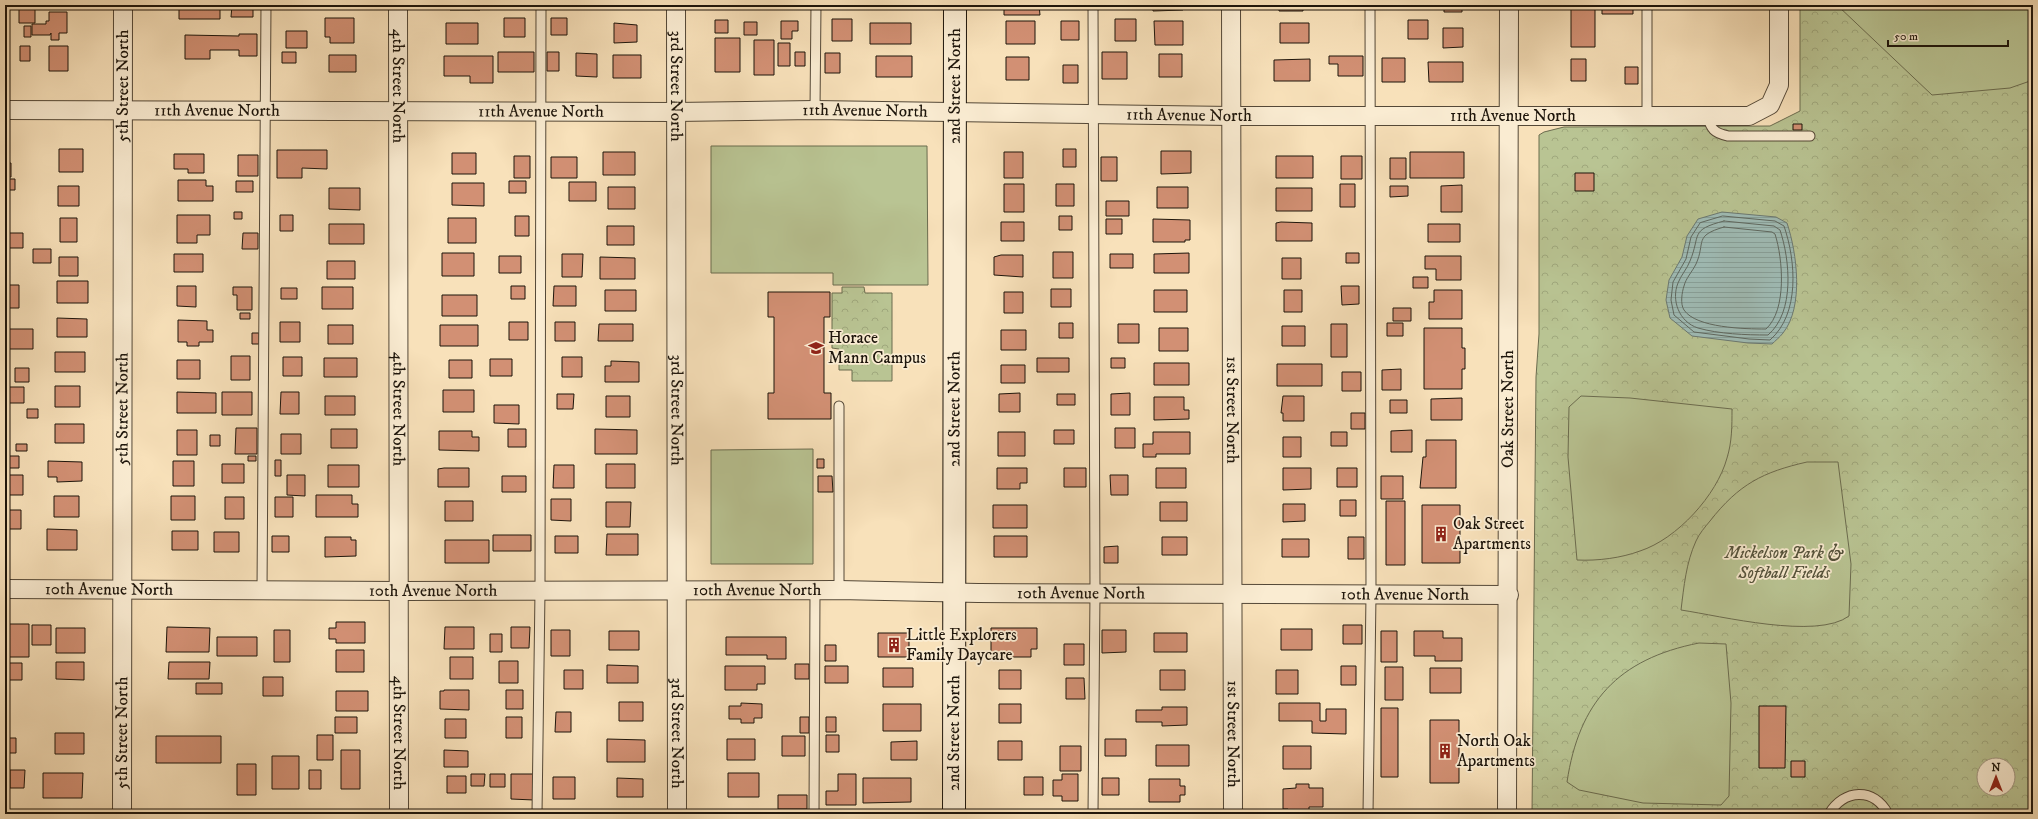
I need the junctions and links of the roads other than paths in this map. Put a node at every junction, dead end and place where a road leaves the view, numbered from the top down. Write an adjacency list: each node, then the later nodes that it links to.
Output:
1 (123, 5): 14 (street, 5th Street North)
2 (266, 5): 17 (lane)
3 (398, 5): 18 (street, 4th Street North)
4 (541, 5): 19 (lane)
5 (676, 5): 20 (street, 3rd Street North)
6 (816, 5): 16 (lane)
7 (955, 5): 21 (street, 2nd Street North)
8 (1093, 5): 22 (lane)
9 (1231, 5): 25 (street, 1st Street North)
10 (1370, 5): 26 (lane)
11 (1509, 5): 23 (street, Oak Street North)
12 (1647, 5): 24 (lane)
13 (1779, 5): 27 (street, 11th Avenue North)
14 (124, 109): 15 (street, 11th Avenue North); 17 (street, 11th Avenue North); 31 (street, 5th Street North)
15 (5, 110)
16 (815, 110): 20 (street, 11th Avenue North); 21 (street, 11th Avenue North)
17 (265, 111): 18 (street, 11th Avenue North); 32 (lane)
18 (398, 111): 19 (street, 11th Avenue North); 34 (street, 4th Street North)
19 (540, 111): 20 (street, 11th Avenue North); 35 (lane)
20 (676, 112): 36 (street, 3rd Street North)
21 (955, 112): 22 (street, 11th Avenue North); 38 (street, 2nd Street North)
22 (1093, 113): 25 (street, 11th Avenue North); 39 (lane)
23 (1508, 115): 24 (street, 11th Avenue North); 26 (street, 11th Avenue North); 42 (street, Oak Street North)
24 (1647, 115): 27 (street, 11th Avenue North)
25 (1232, 116): 26 (street, 11th Avenue North); 40 (street, 1st Street North)
26 (1370, 116): 41 (lane)
27 (1707, 116): 28 (lane)
28 (1810, 136)
29 (839, 406): 33 (lane)
30 (5, 589): 31 (street, 10th Avenue North)
31 (123, 589): 32 (street, 10th Avenue North); 43 (street, 5th Street North)
32 (262, 590): 34 (street, 10th Avenue North)
33 (839, 590): 37 (street, 10th Avenue North); 38 (street, 10th Avenue North)
34 (399, 591): 35 (street, 10th Avenue North); 44 (street, 4th Street North)
35 (540, 591): 36 (street, 10th Avenue North); 45 (lane)
36 (677, 591): 37 (street, 10th Avenue North); 46 (street, 3rd Street North)
37 (815, 591): 47 (lane)
38 (953, 593): 39 (street, 10th Avenue North); 48 (street, 2nd Street North)
39 (1095, 593): 40 (street, 10th Avenue North); 49 (lane)
40 (1233, 594): 41 (street, 10th Avenue North); 50 (street, 1st Street North)
41 (1371, 595): 42 (street, 10th Avenue North); 51 (lane)
42 (1509, 595): 52 (street, Oak Street North)
43 (122, 814)
44 (399, 814)
45 (537, 814)
46 (677, 814)
47 (814, 814)
48 (954, 814)
49 (1093, 814)
50 (1233, 814)
51 (1368, 814)
52 (1507, 814)
53 (1829, 814): 54 (lane)
54 (1888, 814)

